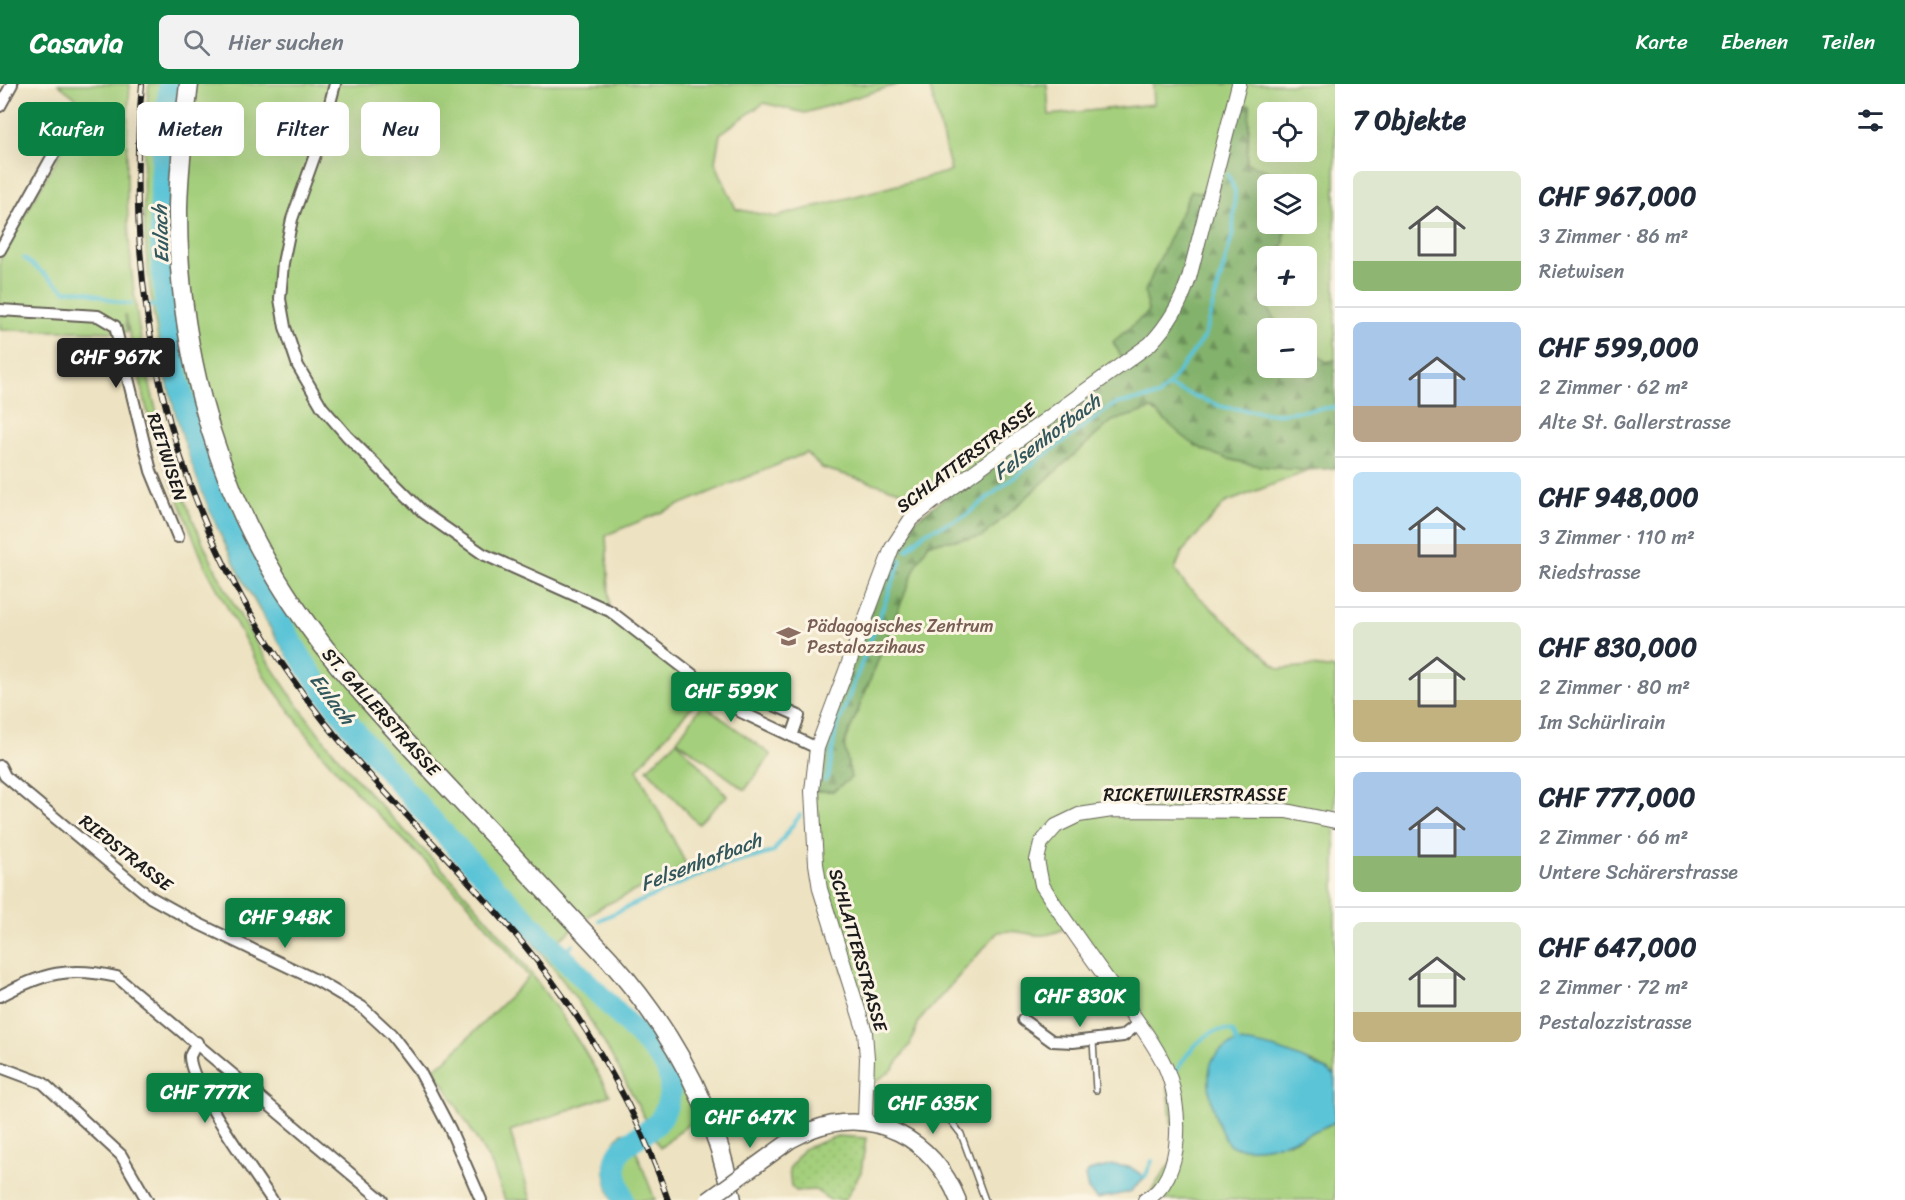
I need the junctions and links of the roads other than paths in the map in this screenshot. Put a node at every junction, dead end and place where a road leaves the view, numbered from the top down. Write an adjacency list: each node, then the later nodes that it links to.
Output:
1 (12, 84): 5 (street)
2 (189, 84): 29 (main road, ST. GALLERSTRASSE)
3 (335, 84): 11 (street)
4 (1239, 84): 12 (street, SCHLATTERSTRASSE)
5 (0, 106)
6 (53, 156): 7 (street)
7 (0, 250)
8 (0, 310): 9 (street, RIETWISEN)
9 (178, 537)
10 (767, 702): 11 (street)
11 (792, 736): 12 (street)
12 (817, 748): 23 (street, SCHLATTERSTRASSE)
13 (2, 771): 27 (street, RIEDSTRASSE)
14 (1335, 821): 17 (street, RICKETWILERSTRASSE)
15 (0, 995): 19 (street)
16 (1023, 1020): 18 (street)
17 (1139, 1023): 18 (street); 32 (street, RICKETWILERSTRASSE)
18 (1093, 1041): 21 (lane)
19 (197, 1042): 25 (street); 26 (street)
20 (0, 1066): 24 (street)
21 (1096, 1090)
22 (917, 1103): 31 (lane)
23 (865, 1121): 28 (main road, bridge); 30 (main road)
24 (147, 1200)
25 (272, 1200)
26 (382, 1200)
27 (481, 1200)
28 (708, 1200)
29 (732, 1200)
30 (958, 1200)
31 (985, 1200)
32 (1145, 1200)

